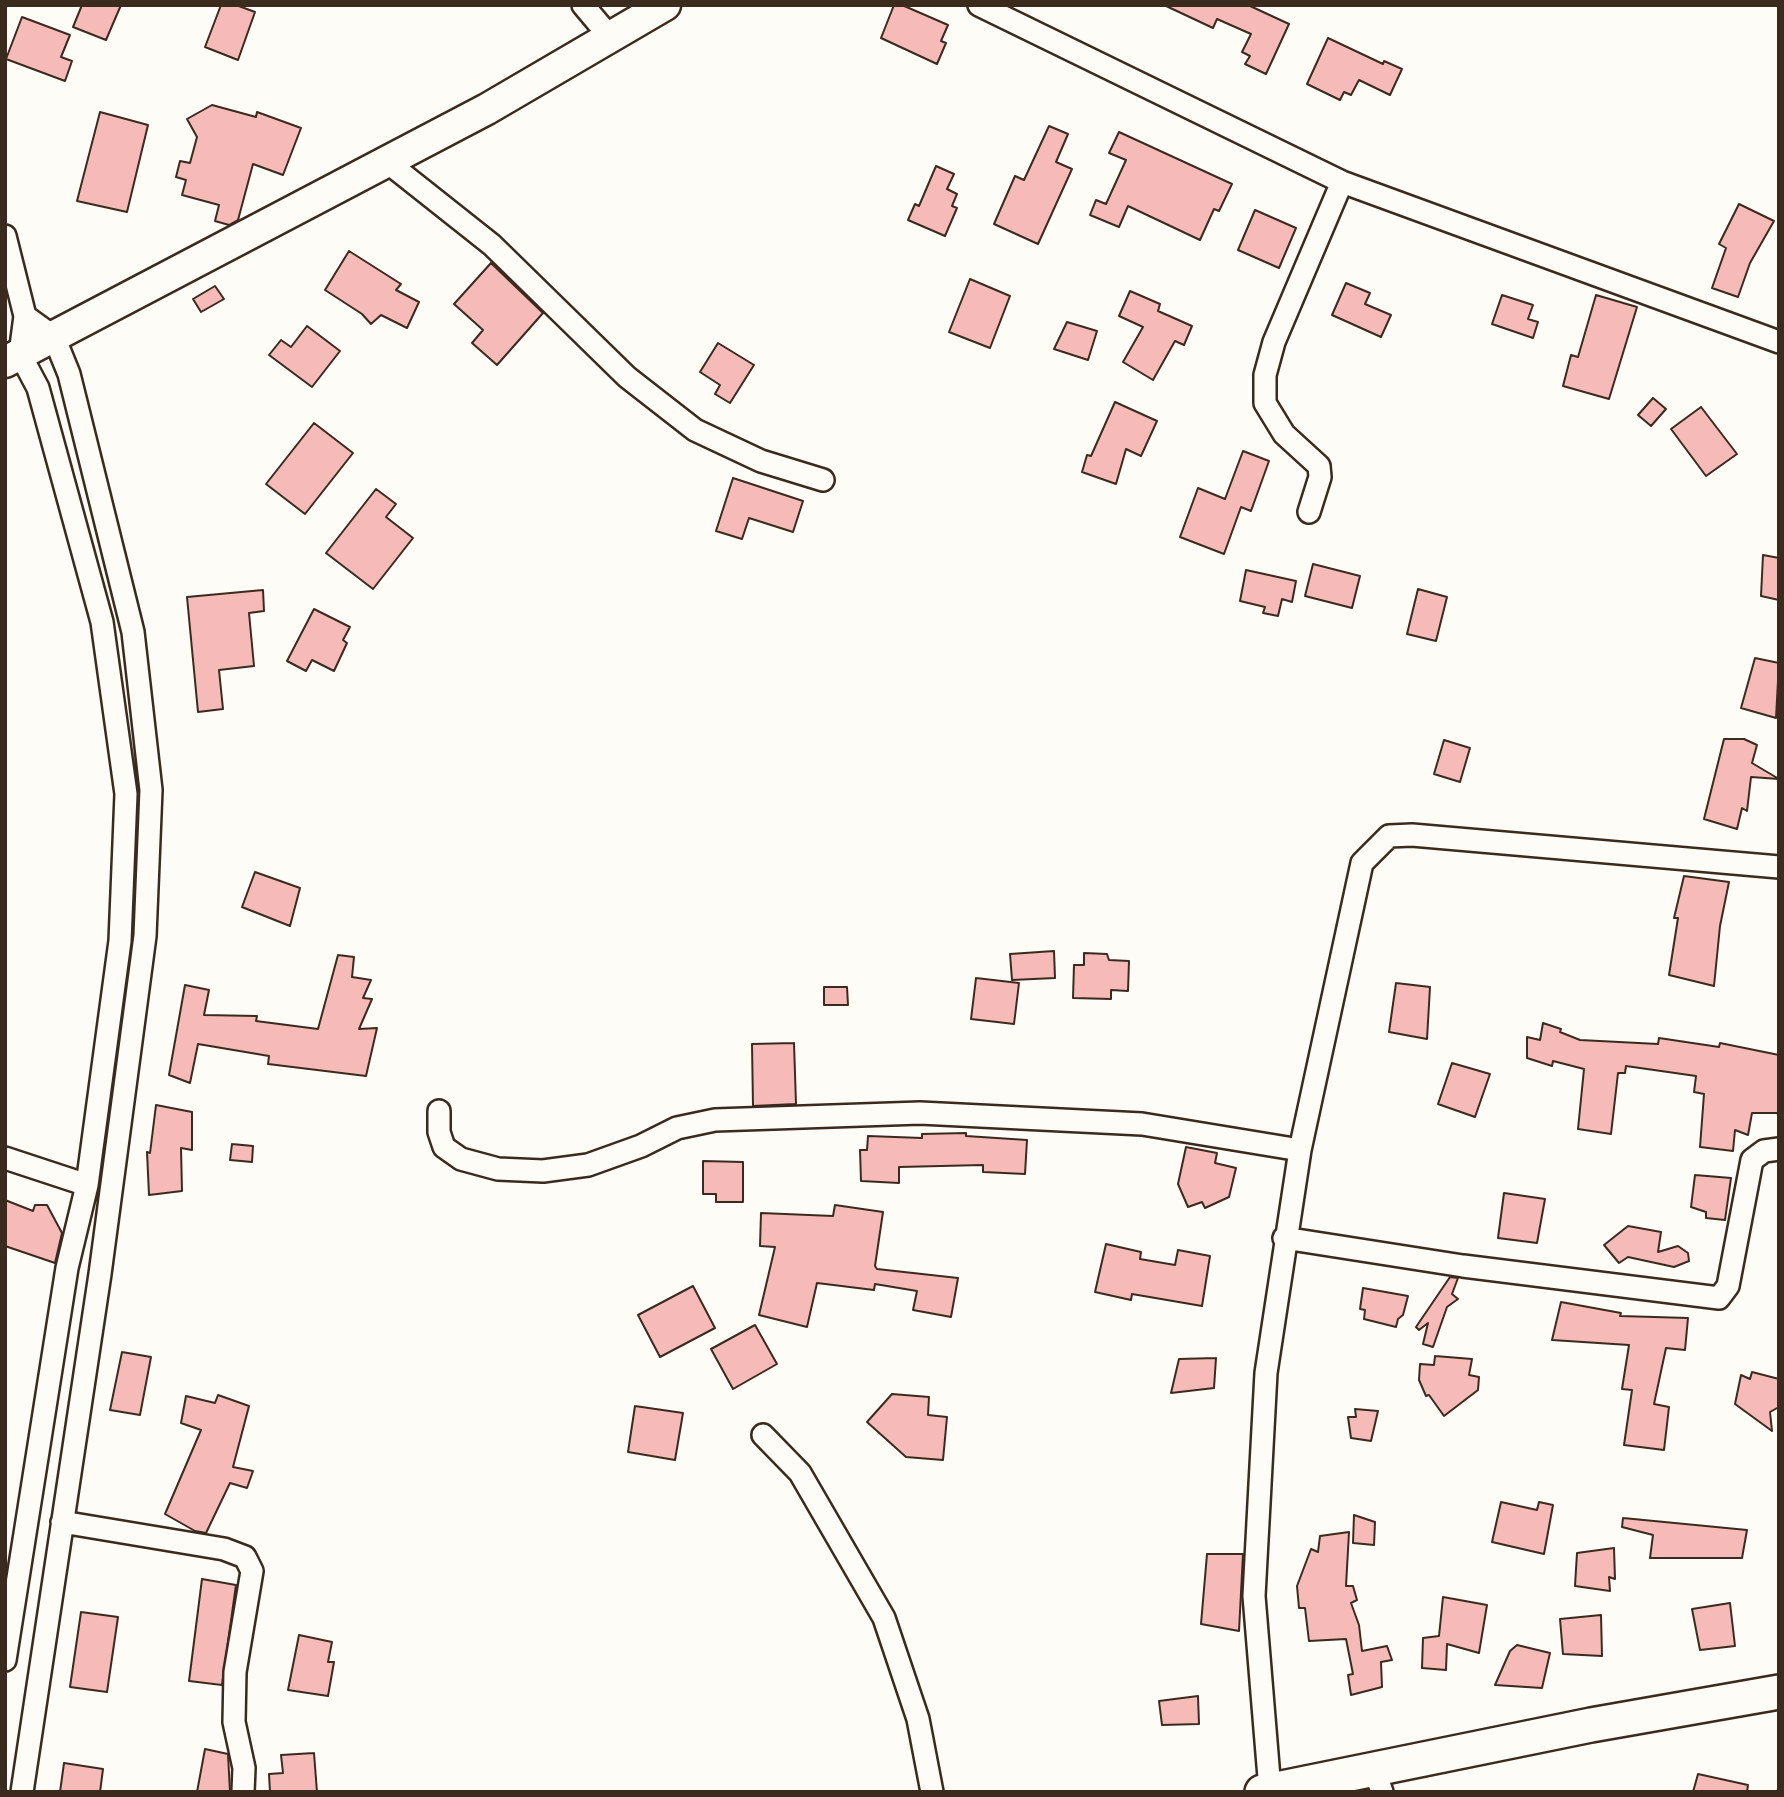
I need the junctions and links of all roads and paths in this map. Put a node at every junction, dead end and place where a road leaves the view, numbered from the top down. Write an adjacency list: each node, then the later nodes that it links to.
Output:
1 (583, 5): 4 (street)
2 (665, 5): 4 (street)
3 (979, 5): 6 (street)
4 (610, 37): 5 (street)
5 (386, 161): 9 (street); 14 (street)
6 (1342, 182): 10 (street); 15 (street)
7 (5, 236): 8 (street)
8 (25, 316): 9 (street); 11 (street)
9 (54, 337): 11 (street); 12 (street)
10 (1779, 342)
11 (13, 358): 13 (street)
12 (69, 374): 13 (street); 24 (street)
13 (38, 388): 21 (street)
14 (823, 480)
15 (1309, 512)
16 (1779, 867): 19 (street)
17 (439, 1111): 19 (street)
18 (1779, 1149): 22 (street)
19 (1300, 1150): 22 (street)
20 (5, 1158): 21 (street)
21 (87, 1185): 25 (street)
22 (1284, 1238): 28 (street)
23 (763, 1435): 31 (street)
24 (62, 1522): 29 (street); 30 (street)
25 (5, 1660)
26 (1779, 1692): 27 (main road)
27 (1378, 1780): 28 (main road)
28 (1266, 1791)
29 (22, 1792)
30 (243, 1792)
31 (932, 1792)

